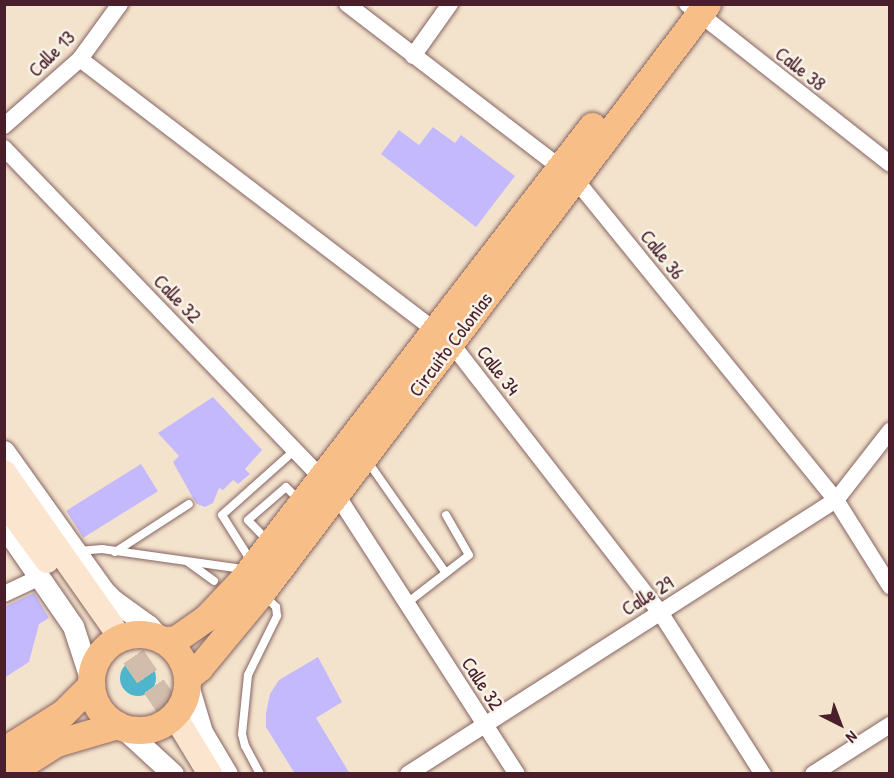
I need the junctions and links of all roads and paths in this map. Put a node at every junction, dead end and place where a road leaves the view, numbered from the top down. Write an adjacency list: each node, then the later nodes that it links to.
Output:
1 (120, 4): 6 (street, Calle 13)
2 (347, 4): 5 (street, Calle 36)
3 (450, 4): 5 (street)
4 (694, 7): 9 (street, Calle 38); 10 (main road, Circuito Colonias)
5 (413, 56): 10 (street, Calle 36)
6 (80, 58): 7 (street, Calle 13); 11 (street, Calle 34)
7 (5, 124)
8 (4, 148): 13 (street, Calle 32)
9 (890, 164)
10 (567, 173): 11 (main road, Circuito Colonias); 18 (street, Calle 36)
11 (443, 337): 15 (main road, Circuito Colonias); 17 (main road, Circuito Colonias); 34 (street, Calle 34)
12 (890, 431): 18 (street, Calle 29)
13 (295, 450): 17 (street, Calle 32); 26 (lane)
14 (4, 451): 23 (street)
15 (365, 457): 17 (main road, Circuito Colonias); 27 (lane)
16 (4, 472): 19 (main road)
17 (329, 486): 26 (main road, Circuito Colonias); 31 (main road, Circuito Colonias); 33 (street, Calle 32)
18 (836, 500): 30 (street, Calle 36); 34 (street, Calle 29)
19 (4, 502)
20 (189, 504): 24 (lane)
21 (447, 515): 27 (lane)
22 (4, 526): 28 (street)
23 (75, 551): 24 (lane); 35 (street)
24 (115, 552): 25 (lane)
25 (186, 562): 26 (lane); 29 (lane)
26 (245, 567): 35 (main road, Circuito Colonias)
27 (445, 572): 33 (lane)
28 (40, 577): 32 (street); 37 (street)
29 (214, 581)
30 (890, 586)
31 (261, 593): 36 (main road, Circuito Colonias); 47 (lane)
32 (4, 594)
33 (407, 603): 38 (street, Calle 32)
34 (660, 612): 38 (street, Calle 29); 50 (street, Calle 34)
35 (161, 639): 36 (main road); 37 (main road)
36 (187, 680): 40 (main road); 46 (street)
37 (91, 683): 40 (main road); 41 (main road)
38 (485, 724): 48 (street, Calle 29); 49 (street, Calle 32)
39 (890, 725): 51 (street)
40 (120, 727): 42 (main road); 43 (street)
41 (4, 750)
42 (8, 774)
43 (173, 774)
44 (191, 774): 45 (main road)
45 (210, 774)
46 (227, 774)
47 (260, 774)
48 (408, 774)
49 (517, 774)
50 (763, 774)
51 (813, 774)

